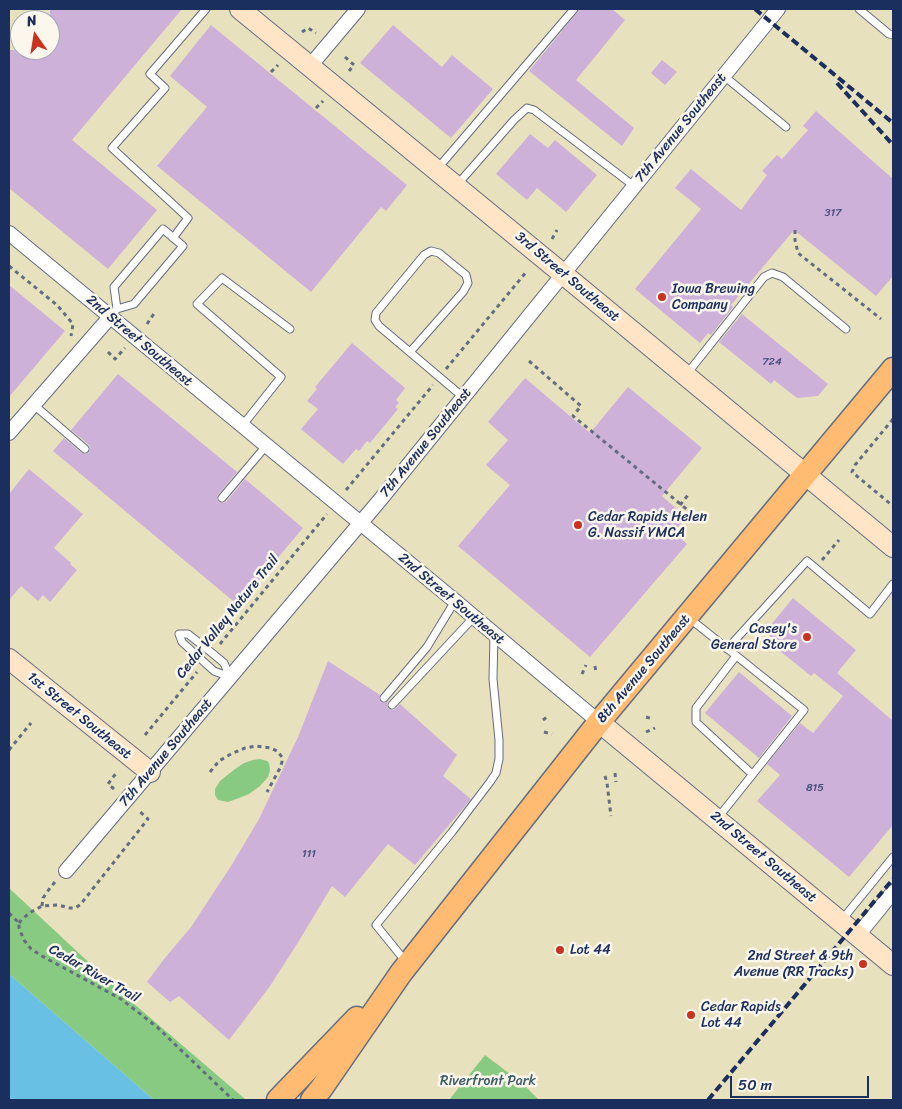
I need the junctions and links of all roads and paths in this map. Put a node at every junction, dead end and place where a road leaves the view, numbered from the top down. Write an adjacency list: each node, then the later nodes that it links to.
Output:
1 (206, 9): 25 (lane)
2 (240, 9): 12 (street, 3rd Street Southeast)
3 (358, 9): 12 (street)
4 (574, 9): 19 (lane)
5 (778, 9): 15 (street, 7th Avenue Southeast)
6 (859, 9): 9 (lane)
7 (302, 32): 8 (path)
8 (316, 33)
9 (893, 36)
10 (345, 57): 13 (path)
11 (278, 65): 14 (path)
12 (310, 66): 19 (street, 3rd Street Southeast)
13 (349, 71)
14 (271, 72)
15 (724, 76): 18 (lane); 21 (street, 7th Avenue Southeast)
16 (323, 101): 17 (path)
17 (316, 108)
18 (786, 127)
19 (437, 170): 20 (street, 3rd Street Southeast)
20 (456, 186): 21 (lane); 28 (street, 3rd Street Southeast)
21 (634, 186): 28 (street, 7th Avenue Southeast)
22 (556, 230): 26 (path)
23 (795, 230): 31 (path)
24 (9, 233): 30 (street, 2nd Street Southeast)
25 (173, 238): 30 (lane); 30 (lane)
26 (552, 239)
27 (9, 266): 32 (path)
28 (563, 274): 43 (street, 3rd Street Southeast); 44 (street, 7th Avenue Southeast)
29 (155, 312): 33 (path)
30 (114, 313): 45 (street); 47 (street, 2nd Street Southeast)
31 (881, 319)
32 (73, 324): 34 (path); 37 (path)
33 (147, 324)
34 (79, 329)
35 (290, 329): 47 (lane)
36 (846, 329): 43 (lane)
37 (70, 340)
38 (125, 347): 39 (path)
39 (108, 352)
40 (410, 352): 40 (lane); 44 (lane)
41 (529, 361): 54 (path)
42 (893, 369): 51 (main road, 8th Avenue Southeast)
43 (685, 375): 51 (street, 3rd Street Southeast)
44 (463, 397): 58 (street, 7th Avenue Southeast)
45 (34, 404): 48 (street); 50 (lane)
46 (893, 419): 55 (path)
47 (242, 426): 49 (street, 2nd Street Southeast)
48 (9, 433)
49 (266, 446): 53 (lane); 58 (street, 2nd Street Southeast)
50 (85, 449)
51 (806, 474): 60 (street, 3rd Street Southeast); 64 (main road, 8th Avenue Southeast)
52 (688, 495): 54 (path)
53 (222, 498)
54 (680, 504): 57 (path)
55 (893, 506)
56 (328, 513): 68 (path, Cedar Valley Nature Trail)
57 (695, 516)
58 (360, 523): 63 (street, 2nd Street Southeast); 76 (street, 7th Avenue Southeast)
59 (839, 540): 61 (path)
60 (893, 547)
61 (816, 567): 62 (lane); 67 (lane)
62 (893, 584)
63 (455, 601): 65 (street, 2nd Street Southeast); 77 (lane)
64 (687, 616): 67 (lane); 83 (main road, 8th Avenue Southeast)
65 (474, 618): 66 (street, 2nd Street Southeast); 78 (lane)
66 (494, 634): 83 (street, 2nd Street Southeast); 112 (lane)
67 (727, 649): 69 (lane)
68 (212, 653): 71 (lane); 76 (lane)
69 (736, 656): 95 (lane); 95 (lane)
70 (9, 659): 92 (street, 1st Street Southeast)
71 (205, 662): 76 (lane); 89 (path, Cedar Valley Nature Trail)
72 (586, 666): 75 (path)
73 (595, 666): 74 (path)
74 (596, 673)
75 (582, 674)
76 (230, 677): 92 (street, 7th Avenue Southeast)
77 (384, 698)
78 (392, 705)
79 (547, 717): 82 (path)
80 (646, 717): 81 (path)
81 (654, 719)
82 (543, 720)
83 (599, 722): 102 (street, 2nd Street Southeast); 112 (main road, 8th Avenue Southeast)
84 (31, 723): 90 (path)
85 (655, 728): 87 (path)
86 (544, 732): 88 (path)
87 (646, 732)
88 (552, 734)
89 (145, 735)
90 (9, 750)
91 (117, 772): 98 (path)
92 (150, 772): 104 (street, 7th Avenue Southeast)
93 (210, 772): 99 (path)
94 (615, 773): 97 (path)
95 (752, 774): 102 (lane)
96 (605, 776): 101 (path)
97 (616, 782)
98 (117, 791)
99 (268, 792)
100 (138, 810): 106 (path)
101 (611, 816)
102 (716, 819): 108 (street, 2nd Street Southeast)
103 (893, 857): 108 (lane)
104 (66, 871): 106 (path)
105 (893, 892): 110 (street)
106 (42, 906): 109 (path)
107 (9, 913): 109 (path, Cedar River Trail)
108 (841, 922): 110 (street, 2nd Street Southeast)
109 (19, 923): 114 (path, Cedar River Trail)
110 (858, 935): 111 (street, 2nd Street Southeast)
111 (893, 965)
112 (404, 969): 113 (main road, 8th Avenue Southeast); 115 (main road, 8th Avenue Southeast)
113 (316, 1095)
114 (233, 1100)
115 (278, 1100)

